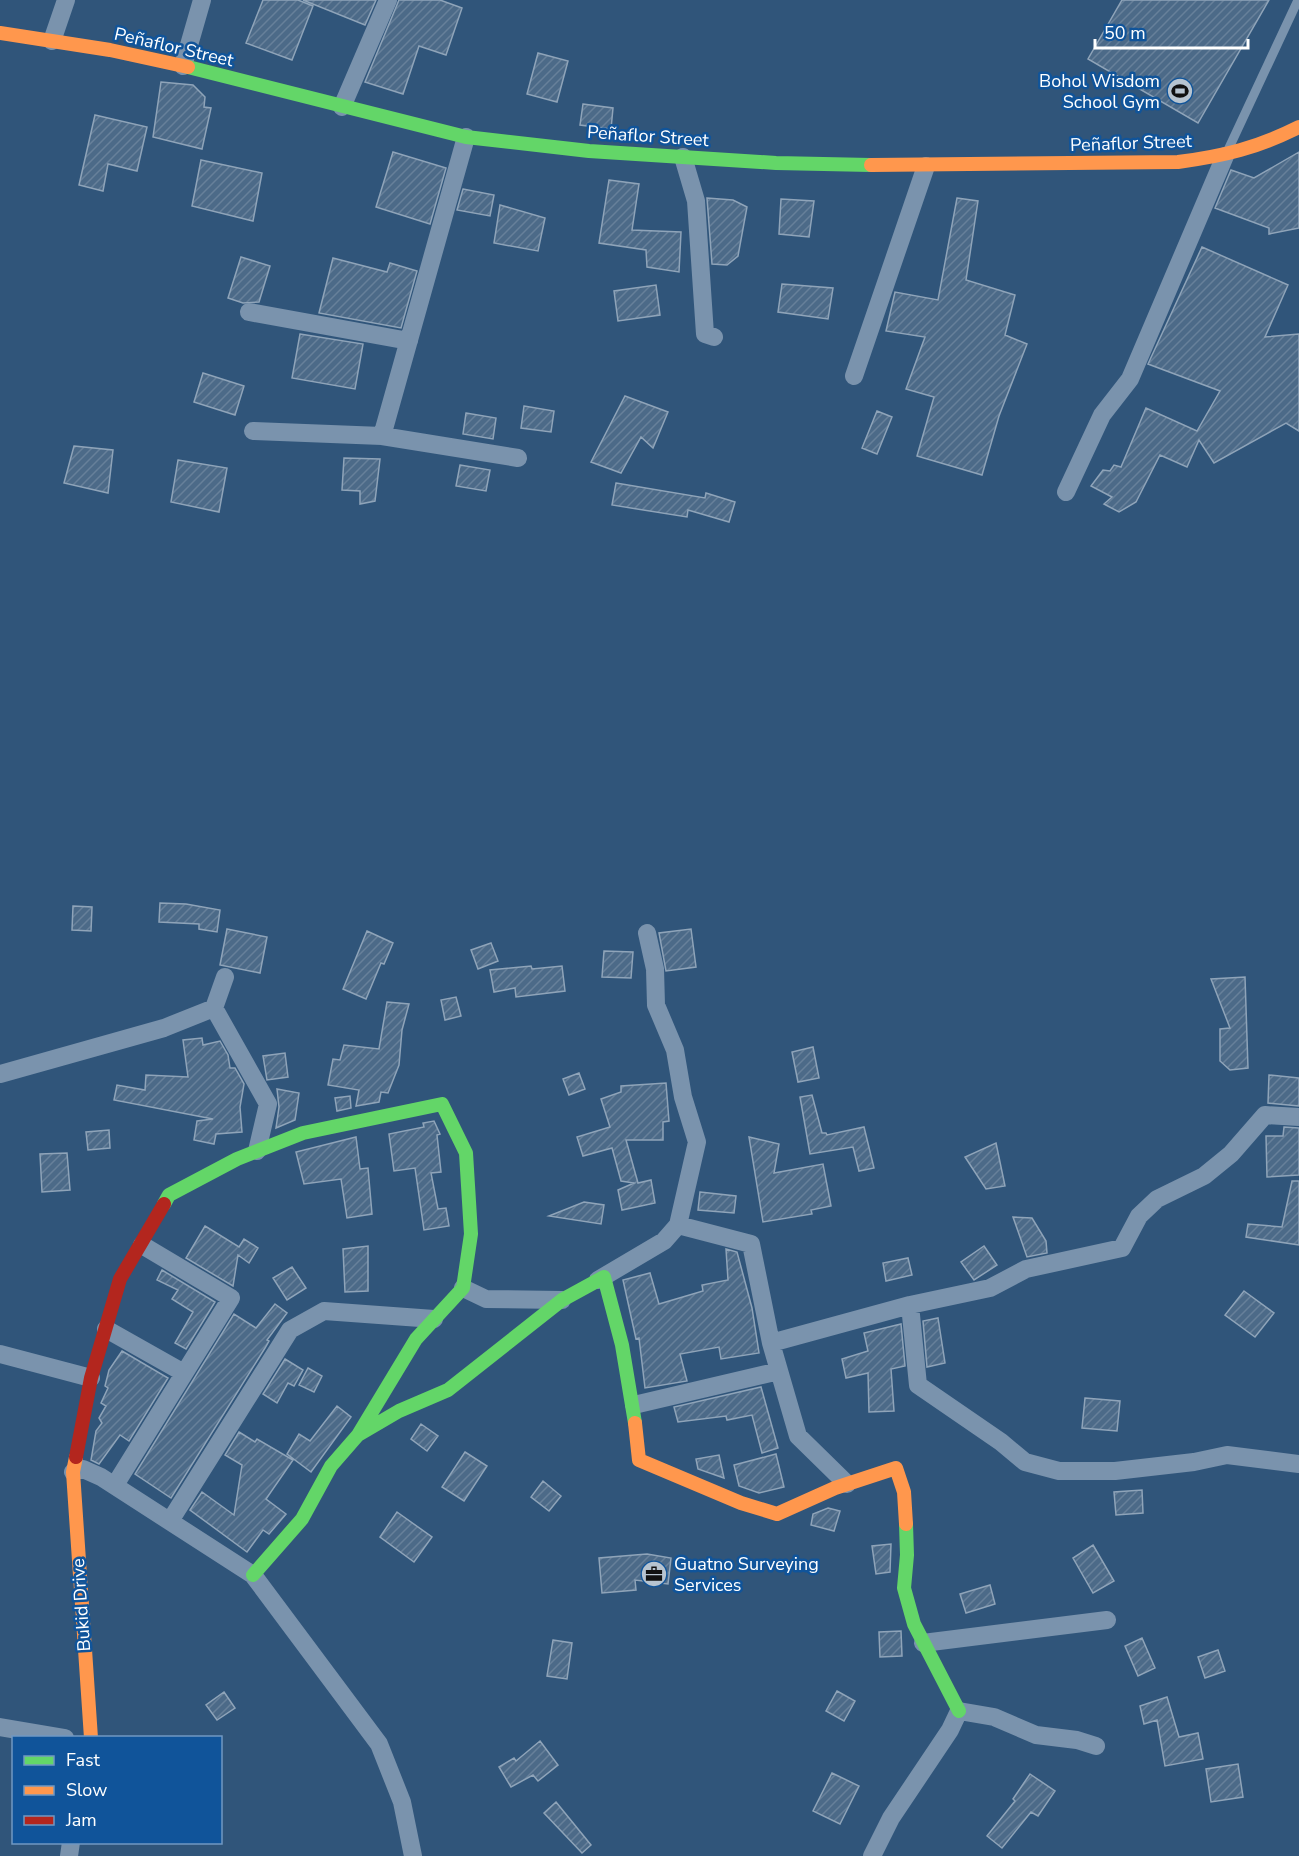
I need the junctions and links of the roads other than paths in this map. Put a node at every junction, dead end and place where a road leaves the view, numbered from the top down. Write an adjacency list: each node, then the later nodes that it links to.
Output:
1 (66, 0): 6 (street)
2 (202, 0): 7 (street)
3 (388, 0): 8 (street)
4 (1298, 0): 11 (lane)
5 (0, 33): 6 (street, Peñaflor Street)
6 (52, 41): 7 (street, Peñaflor Street)
7 (183, 66): 8 (street, Peñaflor Street)
8 (342, 107): 10 (street, Peñaflor Street)
9 (1299, 127): 11 (street, Peñaflor Street)
10 (466, 137): 12 (street, Peñaflor Street); 16 (street)
11 (1225, 156): 13 (street, Peñaflor Street); 21 (street)
12 (683, 157): 13 (street, Peñaflor Street); 15 (street)
13 (926, 166): 17 (street)
14 (249, 312): 16 (street)
15 (714, 337)
16 (409, 341): 19 (street)
17 (854, 376)
18 (253, 431): 19 (street)
19 (382, 436): 20 (street)
20 (519, 458)
21 (1066, 492)
22 (647, 933): 28 (street)
23 (225, 977): 24 (street)
24 (214, 1008): 25 (street); 27 (street)
25 (0, 1074)
26 (1299, 1117): 33 (street)
27 (257, 1151): 29 (street, Bukid Drive); 31 (street, Bukid Drive)
28 (678, 1225): 30 (street); 36 (street)
29 (142, 1245): 35 (street, Bukid Drive); 39 (street)
30 (598, 1280): 32 (street); 41 (street)
31 (463, 1288): 32 (street); 34 (street)
32 (562, 1300): 42 (street)
33 (910, 1305): 36 (street); 43 (street)
34 (434, 1319): 42 (street); 47 (street)
35 (106, 1329): 39 (street); 40 (street, Bukid Drive)
36 (771, 1343): 38 (street)
37 (0, 1354): 40 (street)
38 (779, 1371): 41 (street); 45 (street)
39 (184, 1373): 46 (street)
40 (91, 1378): 44 (street, Bukid Drive)
41 (634, 1405): 45 (street)
42 (358, 1436): 48 (street)
43 (1299, 1464)
44 (73, 1472): 46 (street); 54 (street, Bukid Drive)
45 (847, 1484): 50 (street)
46 (115, 1485): 47 (street)
47 (170, 1521): 48 (street)
48 (253, 1575): 56 (street)
49 (1107, 1620): 50 (street)
50 (923, 1643): 51 (street)
51 (958, 1712): 55 (street); 57 (street)
52 (0, 1727): 53 (street)
53 (58, 1736)
54 (91, 1736)
55 (1096, 1746)
56 (413, 1856)
57 (873, 1856)

